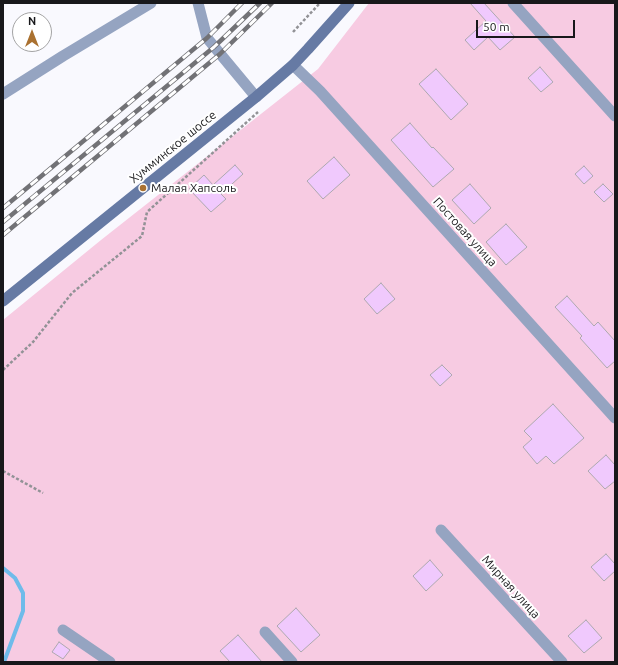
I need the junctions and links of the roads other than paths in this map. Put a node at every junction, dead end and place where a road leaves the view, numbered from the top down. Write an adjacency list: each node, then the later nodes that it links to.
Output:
1 (151, 3): 6 (street)
2 (198, 3): 7 (street)
3 (349, 3): 5 (main road, Хумминское шоссе)
4 (512, 3): 8 (street)
5 (293, 65): 7 (main road, Хумминское шоссе); 10 (street, Постовая улица)
6 (3, 94)
7 (256, 97): 9 (main road, Хумминское шоссе)
8 (615, 116)
9 (3, 301)
10 (615, 418)
11 (441, 530): 16 (street, Мирная улица)
12 (63, 630): 14 (street)
13 (265, 632): 15 (street)
14 (110, 662)
15 (292, 662)
16 (562, 662)

